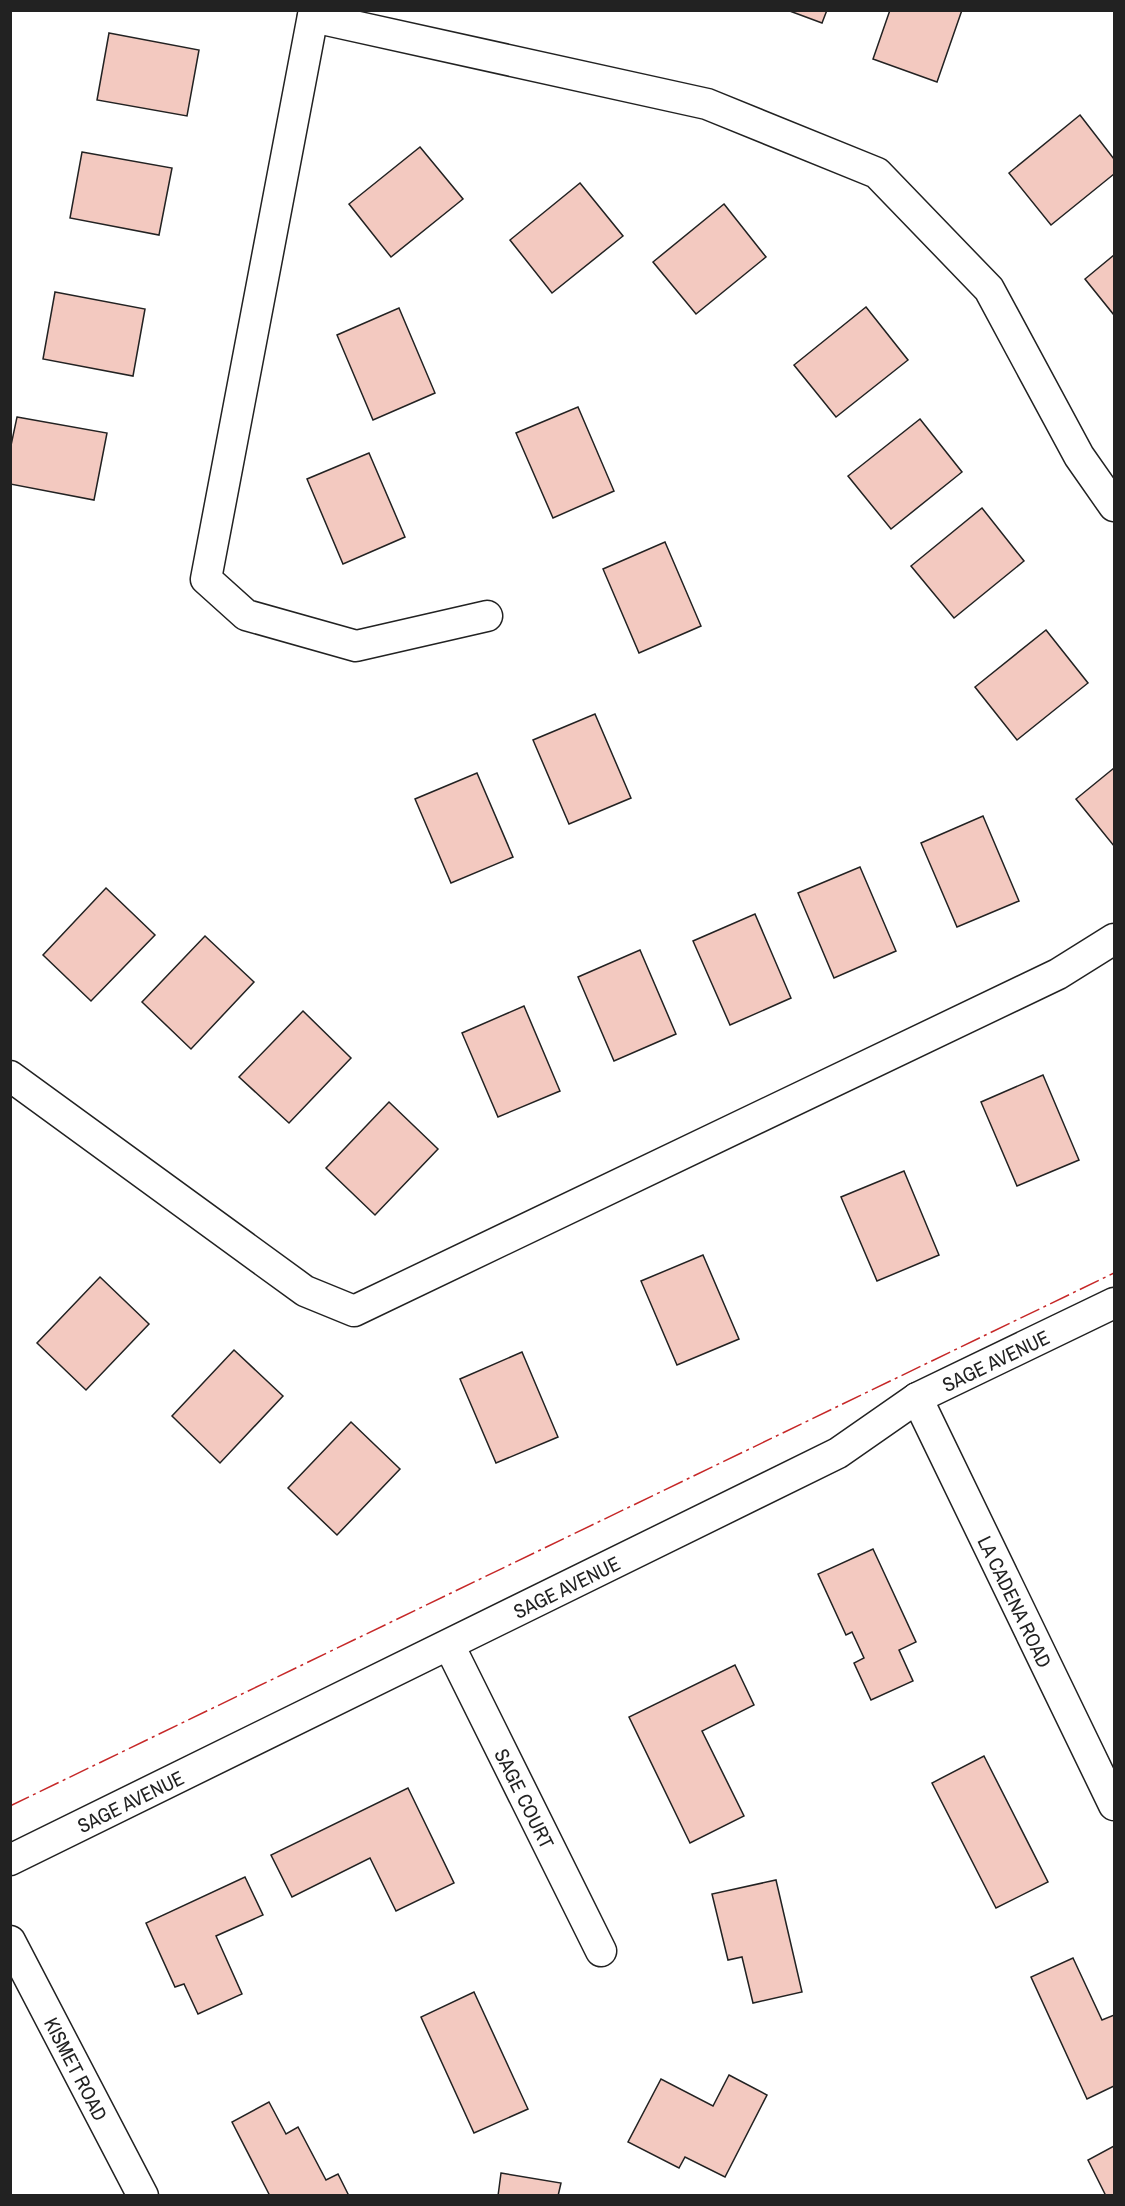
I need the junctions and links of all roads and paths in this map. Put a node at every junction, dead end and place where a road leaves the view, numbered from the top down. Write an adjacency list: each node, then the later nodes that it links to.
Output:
1 (313, 14): 2 (street); 3 (street)
2 (1114, 506)
3 (487, 616)
4 (1114, 939): 5 (street)
5 (10, 1076)
6 (1114, 1303): 7 (street, SAGE AVENUE)
7 (917, 1398): 8 (street, SAGE AVENUE); 9 (street, LA CADENA ROAD)
8 (449, 1645): 10 (street, SAGE AVENUE); 12 (street, SAGE COURT)
9 (1114, 1805)
10 (10, 1860)
11 (10, 1941): 13 (street, KISMET ROAD)
12 (601, 1951)
13 (143, 2196)

